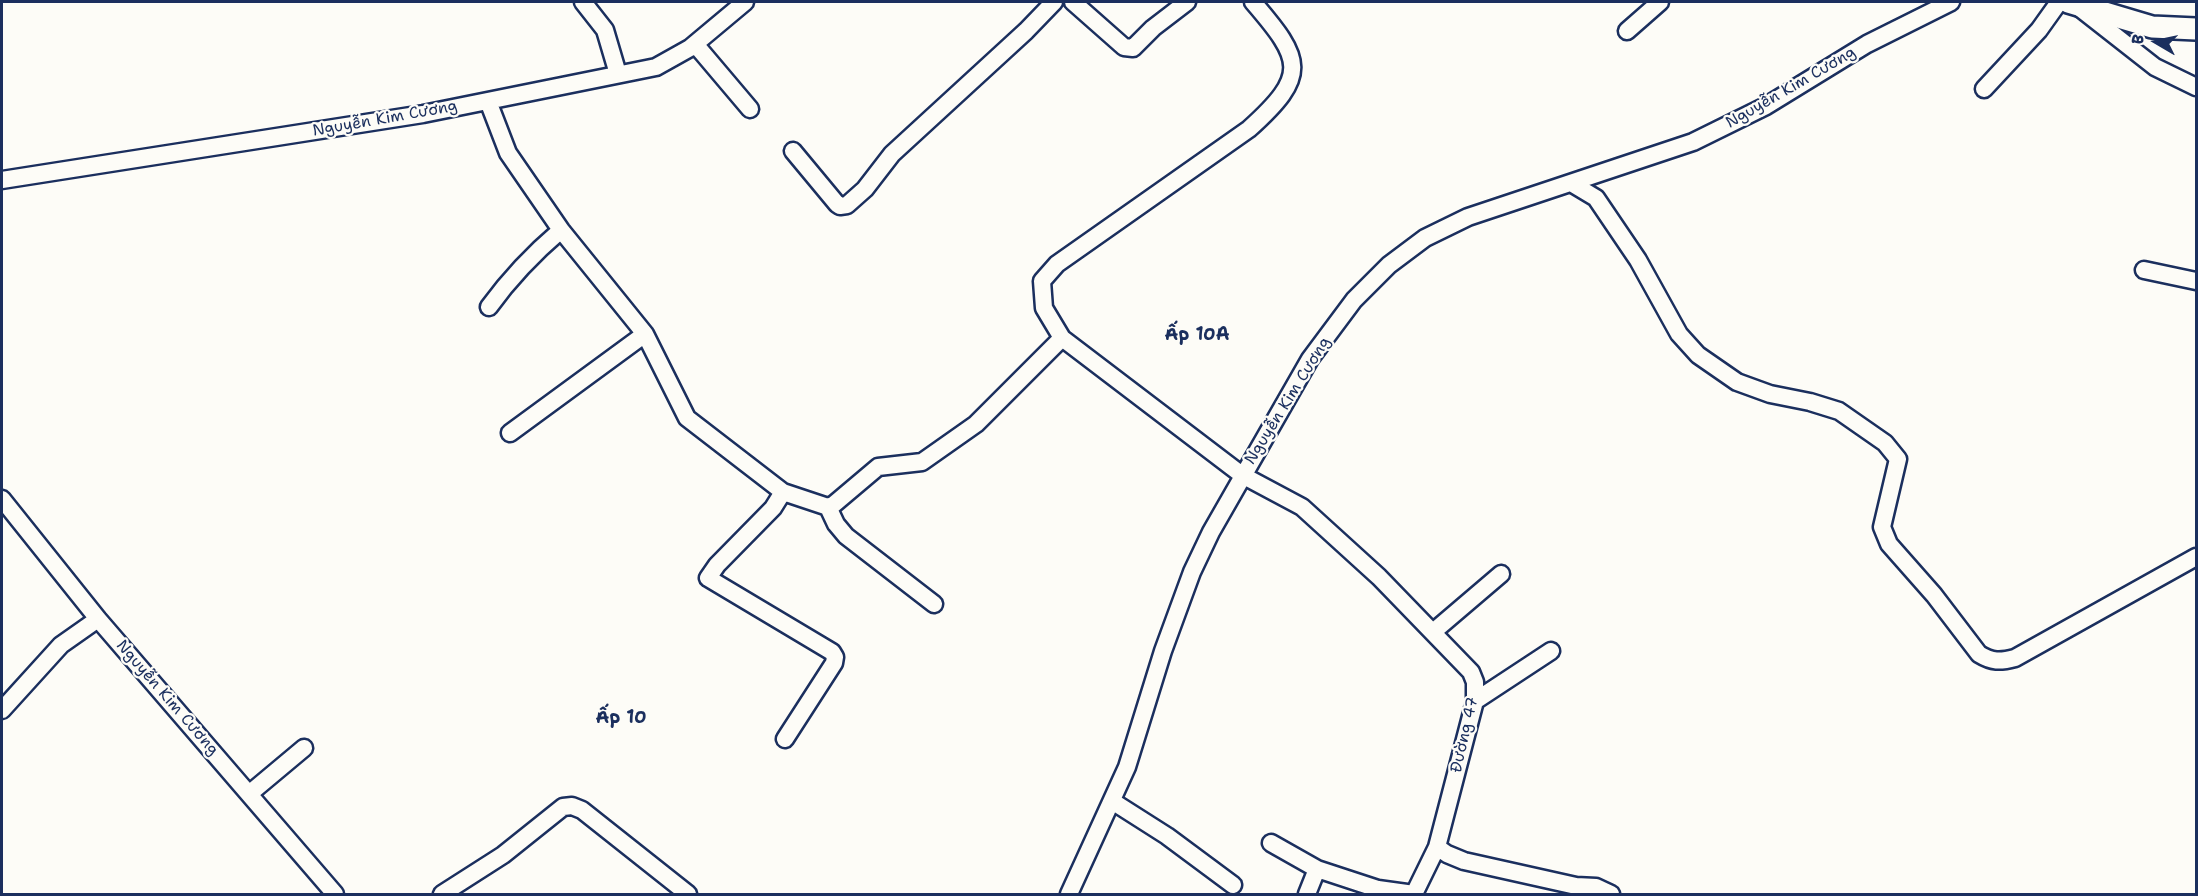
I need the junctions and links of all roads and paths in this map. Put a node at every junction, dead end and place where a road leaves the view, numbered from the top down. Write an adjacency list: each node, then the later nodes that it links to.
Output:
1 (584, 2): 13 (street)
2 (745, 2): 12 (street, Nguyễn Kim Cương)
3 (1054, 2): 18 (street)
4 (1073, 2): 5 (street)
5 (1187, 2)
6 (1253, 2): 26 (street)
7 (1660, 2): 11 (street)
8 (1951, 2): 20 (street, Nguyễn Kim Cương)
9 (2069, 3): 10 (main road); 14 (street); 15 (street)
10 (2196, 29)
11 (1627, 31)
12 (695, 44): 13 (street, Nguyễn Kim Cương); 17 (street)
13 (618, 74): 16 (street, Nguyễn Kim Cương)
14 (2196, 87)
15 (1984, 89)
16 (488, 101): 19 (street, Nguyễn Kim Cương); 21 (street)
17 (750, 109)
18 (793, 151)
19 (2, 180)
20 (1571, 183): 28 (street, Nguyễn Kim Cương); 32 (street)
21 (561, 230): 24 (street); 25 (street)
22 (2144, 270): 23 (street)
23 (2196, 281)
24 (489, 307)
25 (645, 334): 27 (street); 29 (street)
26 (1062, 338): 28 (street, Đường 47); 31 (street)
27 (510, 433)
28 (1242, 475): 36 (street, Đường 47); 43 (street, Nguyễn Kim Cương)
29 (783, 492): 31 (street); 40 (street)
30 (2, 499): 35 (street, Nguyễn Kim Cương)
31 (828, 507): 34 (street)
32 (2196, 557)
33 (1501, 574): 36 (street)
34 (934, 604)
35 (98, 619): 39 (street); 42 (street, Nguyễn Kim Cương)
36 (1433, 632): 38 (street, Đường 47)
37 (1551, 651): 38 (street)
38 (1475, 701): 45 (street, Đường 47)
39 (2, 710)
40 (785, 739)
41 (304, 748): 42 (street)
42 (249, 794): 48 (street, Nguyễn Kim Cương)
43 (1112, 801): 47 (street); 51 (street, Nguyễn Kim Cương)
44 (1271, 843): 46 (street)
45 (1437, 847): 53 (street, Đường 47); 54 (street)
46 (1317, 869): 52 (street); 53 (street)
47 (1233, 885)
48 (335, 894)
49 (442, 894): 50 (street)
50 (688, 894)
51 (1069, 894)
52 (1307, 894)
53 (1414, 894)
54 (1611, 894)

